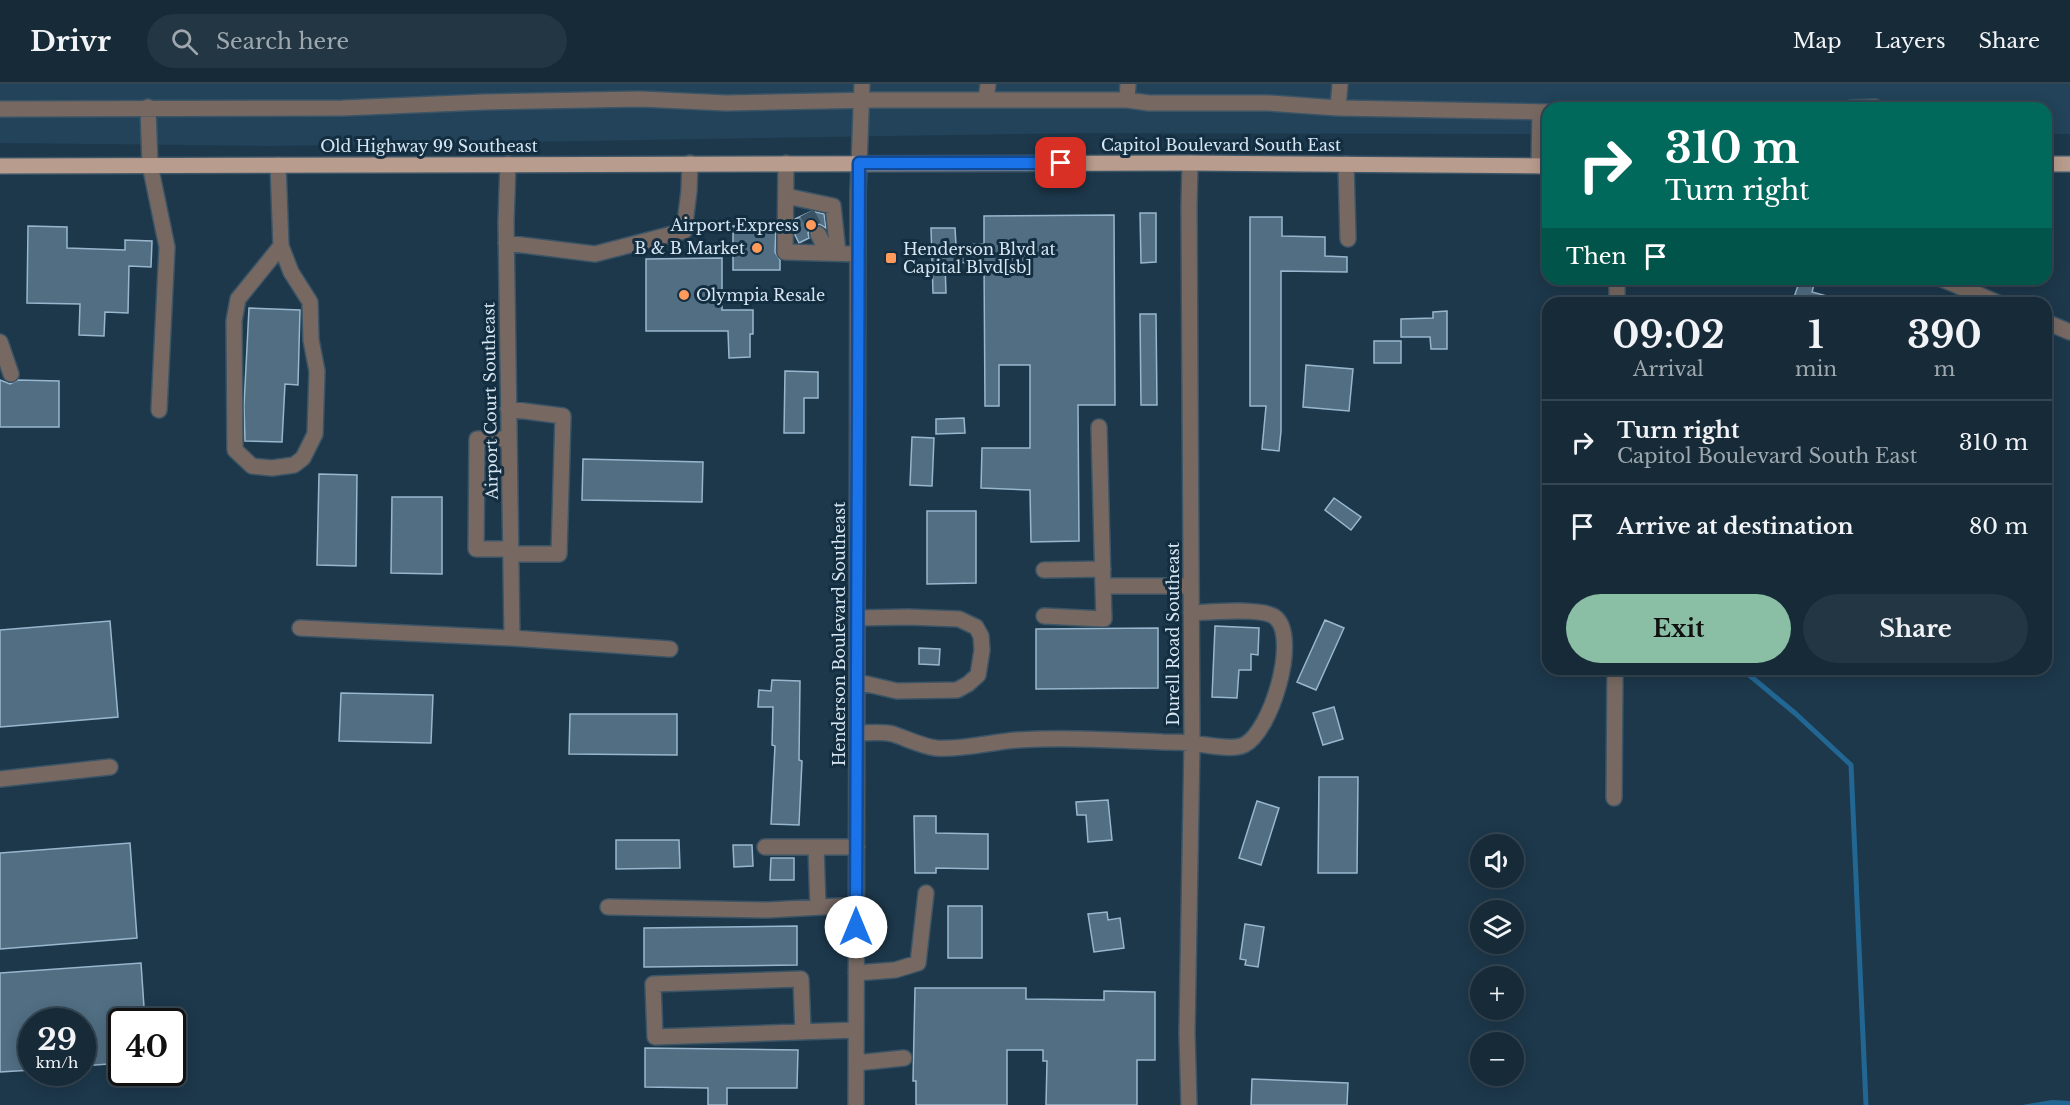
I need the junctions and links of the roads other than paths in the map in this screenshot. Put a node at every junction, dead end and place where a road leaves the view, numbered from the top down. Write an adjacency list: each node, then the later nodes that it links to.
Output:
1 (862, 84): 5 (street, Henderson Boulevard Southeast)
2 (988, 84): 6 (street)
3 (1340, 84): 8 (street)
4 (1127, 92): 6 (street); 8 (street)
5 (861, 100): 6 (street); 7 (street); 12 (street, Henderson Boulevard Southeast)
6 (987, 100)
7 (148, 107): 9 (street); 19 (street)
8 (1338, 108): 10 (street)
9 (0, 109)
10 (1542, 112)
11 (786, 163): 12 (main road, Old Highway 99 Southeast); 15 (main road, Old Highway 99 Southeast); 23 (street)
12 (859, 163): 13 (main road, Capitol Boulevard South East); 30 (street, Henderson Boulevard Southeast)
13 (1191, 163): 16 (main road, Capitol Boulevard South East); 45 (street, Durell Road Southeast)
14 (508, 164): 15 (main road, Old Highway 99 Southeast); 20 (main road, Old Highway 99 Southeast); 27 (street, Airport Court Southeast)
15 (690, 164): 27 (street)
16 (1346, 164): 22 (main road, Capitol Boulevard South East); 26 (street)
17 (2052, 164): 18 (main road)
18 (2070, 164)
19 (150, 165): 20 (main road, Old Highway 99 Southeast); 21 (main road, Old Highway 99 Southeast); 37 (street)
20 (278, 165): 28 (street)
21 (0, 166)
22 (1542, 166)
23 (793, 197): 24 (street); 29 (street); 29 (street)
24 (807, 213)
25 (818, 234): 29 (street)
26 (1348, 239)
27 (507, 243): 38 (street, Airport Court Southeast)
28 (281, 246): 28 (street)
29 (833, 253): 30 (street)
30 (858, 254): 48 (street, Henderson Boulevard Southeast)
31 (1956, 285): 32 (street)
32 (1984, 297)
33 (2052, 324): 34 (street)
34 (2070, 332)
35 (0, 342): 36 (street)
36 (11, 374)
37 (159, 410)
38 (508, 410): 40 (street, Airport Court Southeast); 41 (street)
39 (1099, 427): 42 (street)
40 (509, 440): 41 (street, Airport Court Southeast); 41 (street)
41 (510, 551): 50 (street, Airport Court Southeast)
42 (1103, 569): 43 (street); 44 (street)
43 (1044, 570)
44 (1103, 586): 45 (street); 47 (street)
45 (1191, 586): 46 (street, Durell Road Southeast)
46 (1191, 613): 55 (street, Durell Road Southeast); 55 (street)
47 (1044, 616)
48 (857, 618): 53 (street, Henderson Boulevard Southeast); 53 (street)
49 (300, 628): 50 (street)
50 (512, 638): 51 (street)
51 (670, 649)
52 (1615, 675): 58 (street)
53 (858, 682): 54 (street, Henderson Boulevard Southeast)
54 (857, 733): 55 (street); 61 (street, Henderson Boulevard Southeast)
55 (1192, 743): 72 (street, Durell Road Southeast)
56 (110, 767): 57 (street)
57 (0, 779)
58 (1614, 798)
59 (765, 847): 60 (street)
60 (816, 847): 61 (street); 65 (street)
61 (856, 847): 63 (street, Henderson Boulevard Southeast)
62 (926, 893): 66 (street)
63 (856, 905): 65 (street); 66 (street, Henderson Boulevard Southeast)
64 (608, 907): 65 (street)
65 (818, 907)
66 (856, 973): 67 (street, Henderson Boulevard Southeast)
67 (856, 1030): 68 (street); 70 (street, Henderson Boulevard Southeast)
68 (803, 1032): 68 (street)
69 (904, 1058): 70 (street)
70 (856, 1063): 71 (street, Henderson Boulevard Southeast)
71 (856, 1105)
72 (1189, 1105)

